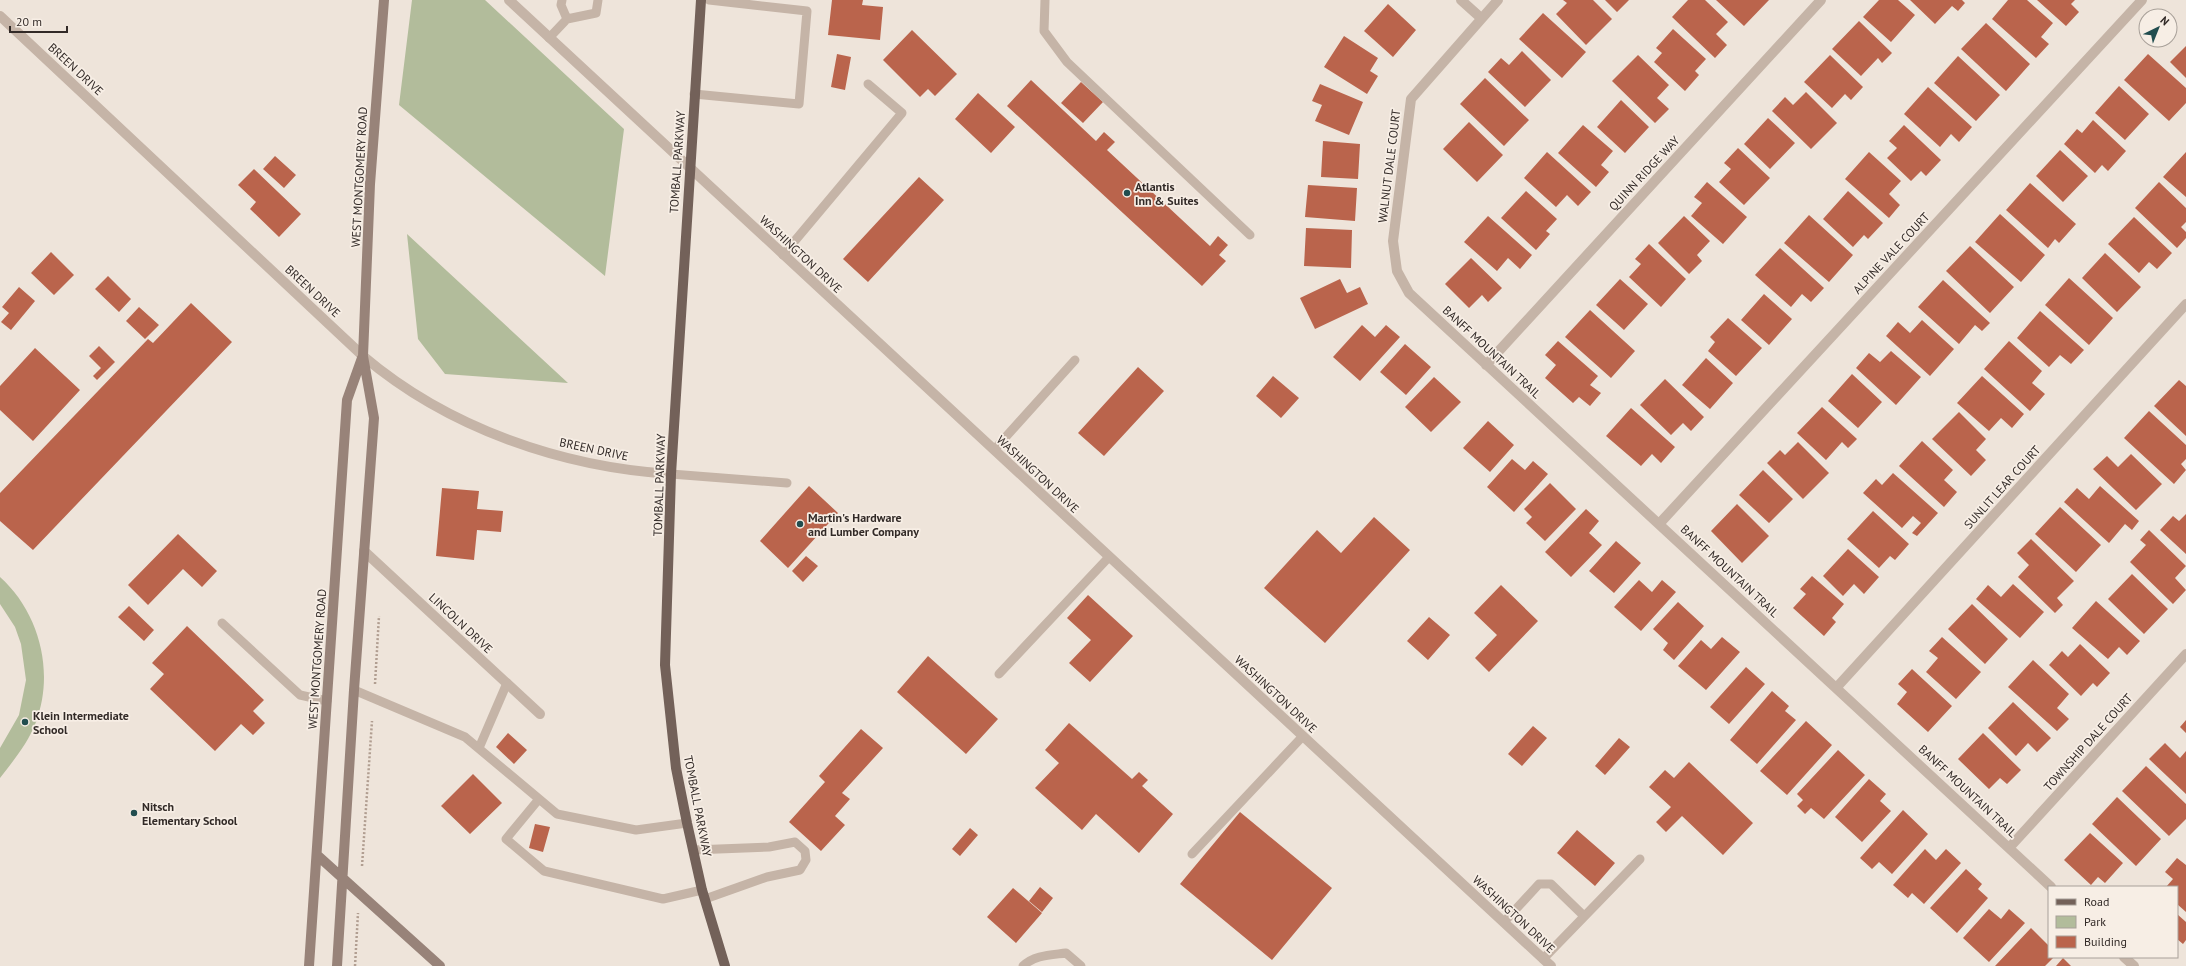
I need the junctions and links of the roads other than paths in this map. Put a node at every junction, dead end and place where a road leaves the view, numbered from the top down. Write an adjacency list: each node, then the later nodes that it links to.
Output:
1 (384, 0): 23 (main road, WEST MONTGOMERY ROAD)
2 (509, 0): 15 (street, WASHINGTON DRIVE)
3 (562, 0): 14 (lane)
4 (598, 0): 14 (lane)
5 (701, 0): 17 (main road, TOMBALL PARKWAY)
6 (709, 0): 17 (lane)
7 (1045, 0): 19 (lane)
8 (1461, 0): 13 (street)
9 (1498, 0): 13 (street, WALNUT DALE COURT)
10 (1821, 0): 25 (street, QUINN RIDGE WAY)
11 (2142, 0): 29 (street, ALPINE VALE COURT)
12 (0, 16): 23 (street, BREEN DRIVE)
13 (1481, 18): 21 (street, WALNUT DALE COURT)
14 (567, 19): 15 (lane)
15 (549, 38): 18 (street, WASHINGTON DRIVE)
16 (868, 84): 20 (lane)
17 (694, 94): 18 (main road, TOMBALL PARKWAY)
18 (689, 168): 20 (street, WASHINGTON DRIVE); 27 (main road, TOMBALL PARKWAY)
19 (1250, 235)
20 (783, 255): 26 (street, WASHINGTON DRIVE)
21 (1397, 271): 25 (street, BANFF MOUNTAIN TRAIL)
22 (2186, 304): 36 (street, SUNLIT LEAR COURT)
23 (363, 356): 27 (street, BREEN DRIVE); 30 (main road, WEST MONTGOMERY ROAD); 38 (main road, WEST MONTGOMERY ROAD)
24 (1075, 360): 26 (lane)
25 (1486, 364): 29 (street, BANFF MOUNTAIN TRAIL)
26 (994, 450): 31 (street, WASHINGTON DRIVE)
27 (671, 474): 28 (lane); 43 (main road, TOMBALL PARKWAY)
28 (787, 482)
29 (1659, 524): 36 (street, BANFF MOUNTAIN TRAIL)
30 (364, 551): 35 (street, LINCOLN DRIVE); 37 (main road, WEST MONTGOMERY ROAD)
31 (1109, 557): 34 (lane); 40 (street, WASHINGTON DRIVE)
32 (222, 624): 38 (lane)
33 (2186, 654): 44 (street, TOWNSHIP DALE COURT)
34 (999, 674)
35 (507, 683): 39 (street, LINCOLN DRIVE); 41 (lane)
36 (1837, 688): 44 (street, BANFF MOUNTAIN TRAIL)
37 (354, 690): 41 (lane); 49 (main road, WEST MONTGOMERY ROAD)
38 (327, 701): 47 (main road, WEST MONTGOMERY ROAD)
39 (540, 714)
40 (1302, 736): 46 (lane); 53 (street, WASHINGTON DRIVE)
41 (479, 748): 42 (lane)
42 (539, 799): 43 (lane); 51 (lane)
43 (687, 823): 45 (main road, TOMBALL PARKWAY)
44 (2010, 848): 50 (street, BANFF MOUNTAIN TRAIL)
45 (693, 850): 51 (main road, TOMBALL PARKWAY); 51 (lane)
46 (1192, 854)
47 (317, 855): 49 (main road); 56 (main road, WEST MONTGOMERY ROAD)
48 (1640, 859): 52 (lane)
49 (343, 878): 57 (main road, WEST MONTGOMERY ROAD); 58 (main road)
50 (2050, 886)
51 (704, 895): 59 (main road, TOMBALL PARKWAY)
52 (1584, 916): 53 (lane); 54 (lane)
53 (1504, 922): 54 (street, WASHINGTON DRIVE)
54 (1543, 958): 62 (street, WASHINGTON DRIVE)
55 (2125, 958): 63 (street)
56 (309, 966)
57 (337, 966)
58 (440, 966)
59 (725, 966)
60 (1024, 966): 61 (lane)
61 (1080, 966)
62 (1551, 966)
63 (2134, 966)

